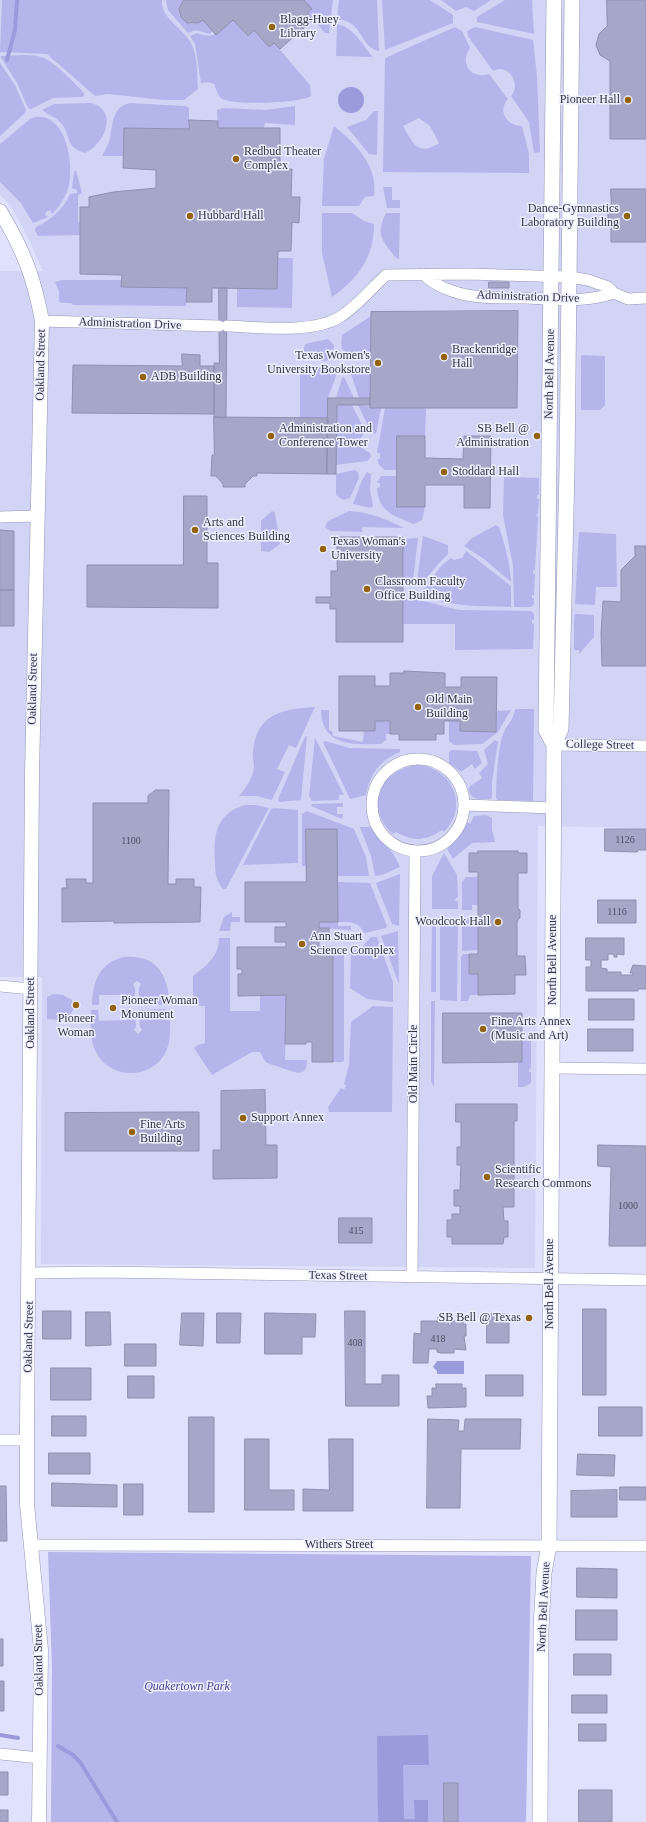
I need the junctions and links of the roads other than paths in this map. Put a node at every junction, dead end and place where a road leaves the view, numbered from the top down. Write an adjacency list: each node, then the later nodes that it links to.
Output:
1 (554, 0): 5 (main road, North Bell Avenue)
2 (572, 0): 6 (main road, North Bell Avenue)
3 (0, 212): 11 (street, Oakland Street)
4 (423, 274): 5 (street, Administration Drive); 9 (street, Administration Drive); 11 (street, Administration Drive)
5 (551, 276): 6 (street, Administration Drive); 9 (main road, North Bell Avenue)
6 (570, 277): 7 (street, Administration Drive); 10 (main road, North Bell Avenue)
7 (614, 293): 8 (street, Administration Drive); 10 (street, Administration Drive)
8 (646, 298)
9 (551, 299): 10 (street, Administration Drive); 14 (main road, North Bell Avenue)
10 (569, 301): 14 (main road, North Bell Avenue)
11 (42, 321): 12 (street, Oakland Street)
12 (37, 516): 13 (street); 20 (street, Oakland Street)
13 (0, 517)
14 (554, 745): 15 (street, College Street); 17 (main road, North Bell Avenue)
15 (646, 746)
16 (464, 805): 17 (street); 18 (street); 18 (street)
17 (554, 808): 21 (main road, North Bell Avenue)
18 (415, 851): 24 (street, Old Main Circle)
19 (0, 986): 20 (street)
20 (30, 989): 23 (street, Oakland Street)
21 (552, 1068): 22 (street); 25 (main road, North Bell Avenue)
22 (646, 1069)
23 (30, 1273): 24 (street, Texas Street); 28 (street, Oakland Street)
24 (412, 1277): 25 (street, Texas Street)
25 (550, 1280): 26 (street, Texas Street); 30 (main road, North Bell Avenue)
26 (646, 1280)
27 (0, 1440): 28 (street)
28 (27, 1440): 29 (street, Oakland Street)
29 (33, 1545): 30 (street, Withers Street); 33 (street, Oakland Street)
30 (548, 1545): 31 (street, Withers Street); 35 (main road, North Bell Avenue)
31 (646, 1546)
32 (0, 1754): 33 (street)
33 (40, 1758): 34 (street, Oakland Street)
34 (39, 1822)
35 (540, 1822)

